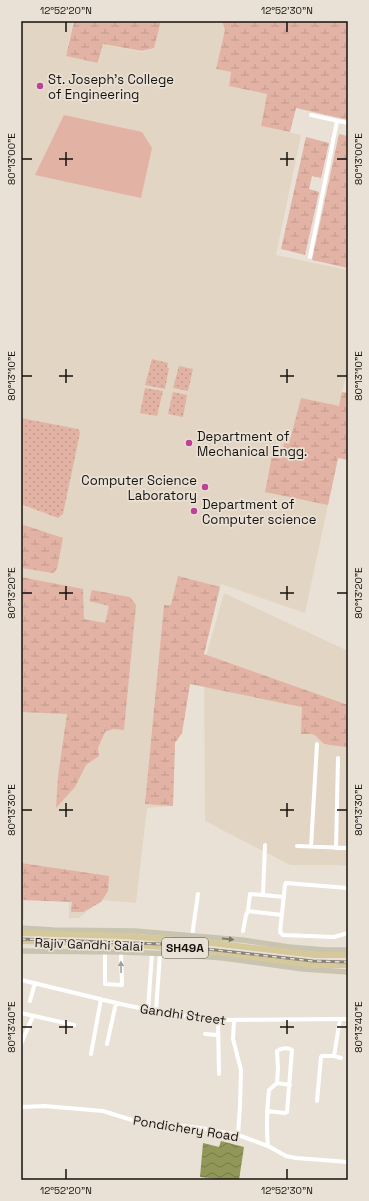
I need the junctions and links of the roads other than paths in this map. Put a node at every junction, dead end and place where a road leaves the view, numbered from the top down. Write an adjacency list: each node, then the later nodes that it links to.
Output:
1 (311, 115): 2 (street)
2 (337, 121): 3 (street); 4 (street)
3 (348, 123)
4 (310, 256)
5 (317, 744): 9 (street)
6 (338, 758): 10 (street)
7 (265, 845): 14 (street)
8 (297, 846): 9 (street)
9 (311, 847): 10 (street)
10 (336, 848): 11 (street)
11 (348, 848)
12 (348, 888): 15 (street)
13 (198, 894): 22 (street)
14 (263, 895): 15 (street); 16 (street)
15 (284, 897): 17 (street)
16 (248, 911): 17 (street); 19 (street)
17 (282, 914): 21 (street)
18 (21, 928): 22 (street)
19 (243, 931)
20 (21, 933): 30 (main road, Rajiv Gandhi Salai / SH49A)
21 (348, 933)
22 (192, 936): 24 (street, one-way to 24)
23 (21, 941): 31 (main road, Rajiv Gandhi Salai / SH49A)
24 (348, 950)
25 (21, 952): 26 (street)
26 (105, 952): 27 (street); 27 (street, one-way to 27)
27 (121, 952): 28 (street)
28 (152, 953): 29 (street); 38 (street)
29 (160, 954): 32 (street); 39 (street)
30 (348, 955)
31 (348, 966)
32 (348, 972)
33 (21, 980): 34 (street, Gandhi Street)
34 (35, 983): 35 (street, Gandhi Street); 36 (street)
35 (101, 999): 37 (street, Gandhi Street); 51 (street)
36 (30, 1001)
37 (116, 1003): 38 (street, Gandhi Street); 50 (street)
38 (148, 1010): 39 (street, Gandhi Street)
39 (156, 1011): 44 (street, Gandhi Street)
40 (21, 1012): 41 (street)
41 (33, 1016): 46 (street); 49 (street)
42 (340, 1019): 43 (street, Gandhi Street); 45 (street, Gandhi Street); 52 (street)
43 (348, 1019)
44 (218, 1020): 45 (street, Gandhi Street); 48 (street)
45 (234, 1021): 60 (street)
46 (74, 1025)
47 (205, 1034): 48 (street)
48 (218, 1035): 54 (street)
49 (21, 1044)
50 (107, 1044)
51 (91, 1054)
52 (334, 1056): 53 (street); 57 (street)
53 (341, 1058)
54 (219, 1074)
55 (277, 1083): 56 (street); 56 (street); 59 (street)
56 (290, 1084): 59 (street)
57 (317, 1101)
58 (21, 1107): 60 (street, Pondichery Road)
59 (267, 1111): 61 (street)
60 (238, 1135): 61 (street, Pondichery Road)
61 (268, 1146): 62 (street, Pondichery Road)
62 (348, 1162)

